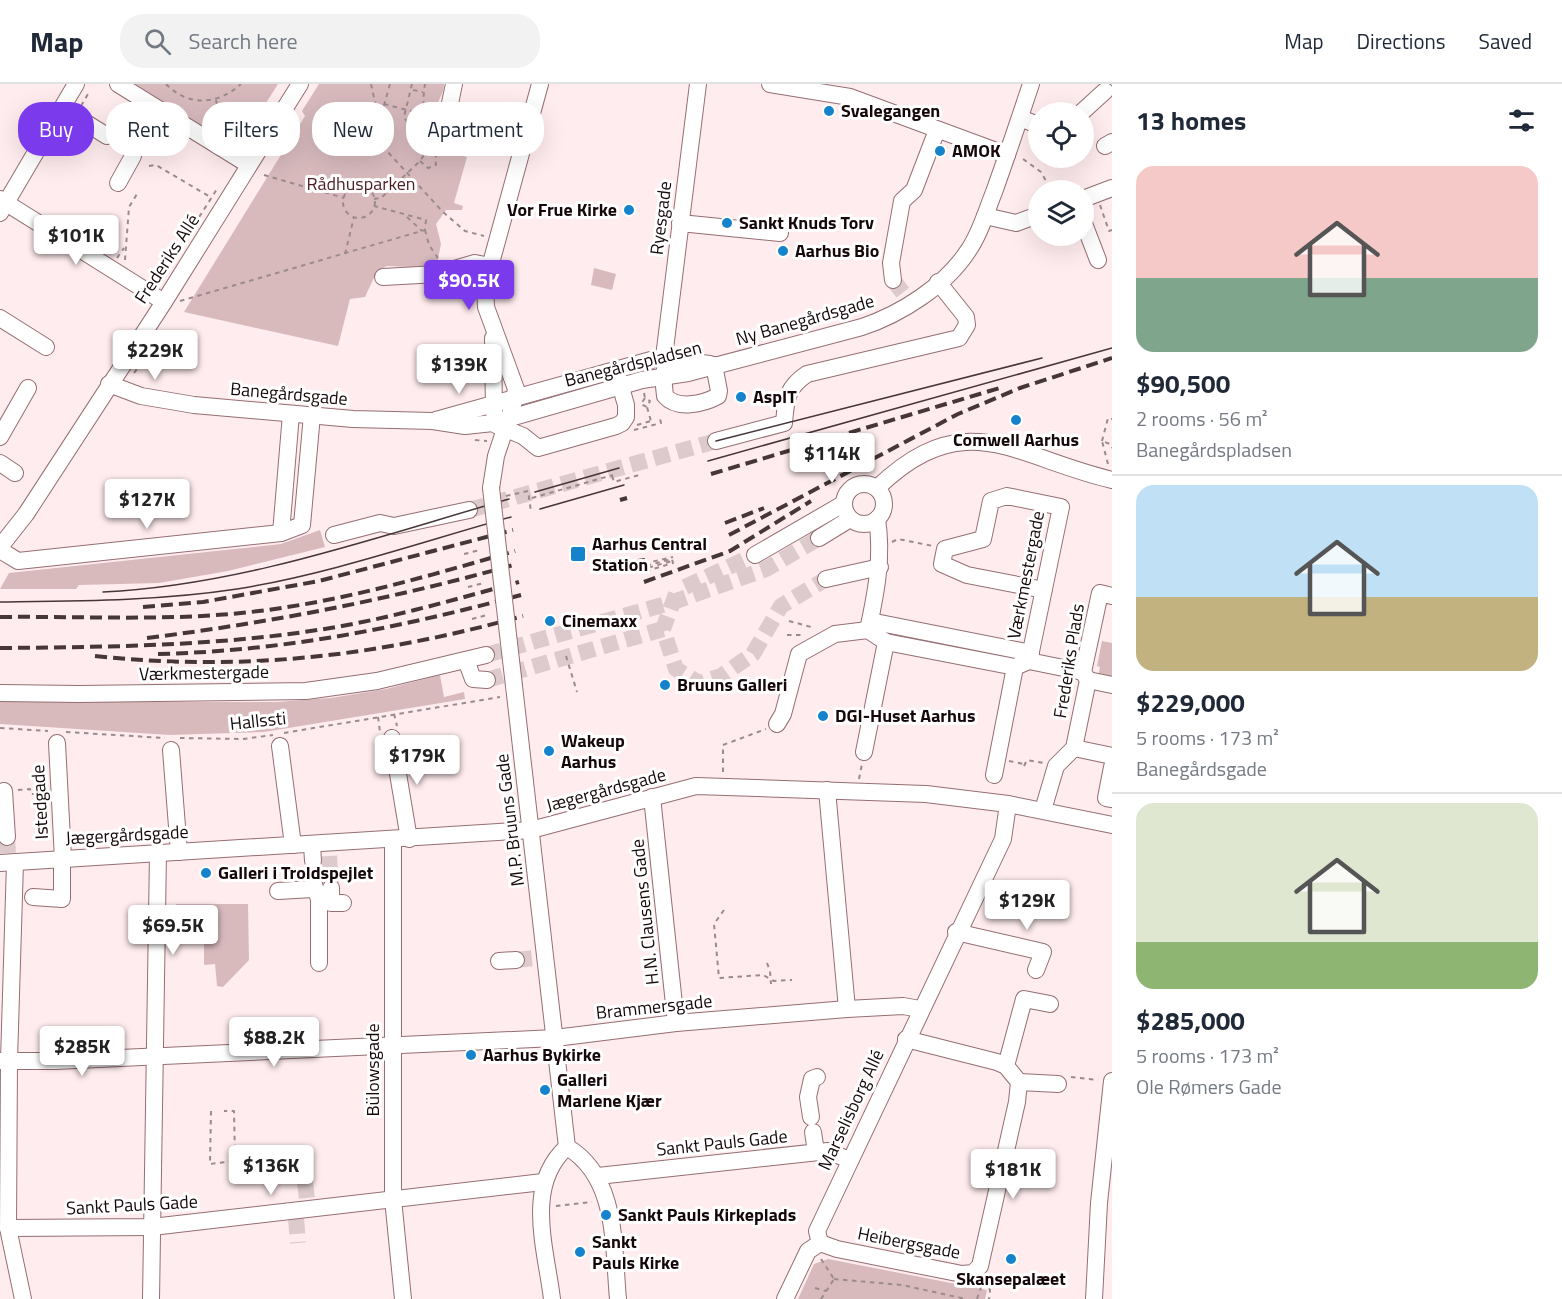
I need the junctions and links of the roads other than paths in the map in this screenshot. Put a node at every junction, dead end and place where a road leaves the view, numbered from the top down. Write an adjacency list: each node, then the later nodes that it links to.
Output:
1 (76, 84): 9 (street)
2 (118, 84): 17 (street)
3 (300, 84): 17 (street, Frederiks Allé)
4 (454, 84): 10 (street)
5 (540, 84): 28 (street)
6 (698, 84): 24 (street, Ryesgade)
7 (770, 84): 13 (street)
8 (1031, 84): 11 (street, Ny Banegårdsgade)
9 (66, 102)
10 (445, 102)
11 (1020, 118): 12 (street); 16 (street, Ny Banegårdsgade)
12 (1028, 121)
13 (937, 130): 16 (street); 30 (street)
14 (31, 156): 21 (street)
15 (133, 156): 18 (street)
16 (1015, 157): 22 (street, Ny Banegårdsgade)
17 (249, 165): 32 (street, Frederiks Allé)
18 (118, 183)
19 (1112, 188): 20 (street)
20 (1094, 194)
21 (2, 201): 32 (street)
22 (985, 216): 23 (street); 31 (street, Ny Banegårdsgade)
23 (1028, 219)
24 (680, 223): 25 (street); 36 (street, Ryesgade)
25 (780, 233)
26 (1093, 246): 27 (street)
27 (1098, 260)
28 (490, 266): 29 (street); 34 (street)
29 (383, 278)
30 (893, 280)
31 (938, 282): 38 (street, Ny Banegårdsgade); 51 (street)
32 (164, 302): 41 (street, Frederiks Allé)
33 (0, 318): 35 (street)
34 (494, 332): 44 (street); 45 (street)
35 (46, 347)
36 (664, 357): 37 (street, Banegårdspladsen); 39 (street, Banegårdspladsen)
37 (694, 361): 38 (street, Banegårdspladsen); 40 (street)
38 (714, 365): 40 (street, Banegårdspladsen); 40 (street)
39 (616, 369): 42 (street); 44 (street, Banegårdspladsen)
40 (663, 376): 42 (street, Banegårdspladsen)
41 (108, 384): 46 (street, Banegårdsgade); 62 (street, Frederiks Allé)
42 (621, 386): 49 (street, Banegårdspladsen); 49 (street)
43 (28, 388): 50 (street)
44 (515, 397): 45 (street, Banegårdspladsen); 49 (street)
45 (495, 403): 48 (street, Banegårdsgade); 49 (street)
46 (291, 414): 47 (street, Banegårdsgade); 59 (street)
47 (312, 416): 48 (street, Banegårdsgade); 59 (street)
48 (433, 421): 49 (street, Banegårdsgade)
49 (503, 423): 94 (street, M.P. Bruuns Gade, bridge)
50 (0, 437)
51 (716, 441)
52 (0, 464): 53 (street)
53 (15, 473)
54 (1112, 480): 55 (street)
55 (877, 488): 57 (street); 58 (street)
56 (470, 510): 60 (street)
57 (851, 516): 58 (street); 61 (street); 63 (street); 64 (street)
58 (877, 519): 64 (street)
59 (281, 533): 62 (street)
60 (334, 535)
61 (819, 538)
62 (2, 554)
63 (755, 555)
64 (879, 564): 65 (street); 68 (street)
65 (826, 579)
66 (1044, 591): 66 (street, Værkmestergade); 71 (street, Værkmestergade)
67 (1112, 596): 73 (street, Frederiks Plads)
68 (869, 626): 69 (street); 71 (street, Værkmestergade); 77 (street, Værkmestergade)
69 (886, 642): 71 (street); 83 (street)
70 (465, 660): 72 (street, Værkmestergade); 72 (street, Værkmestergade); 74 (street)
71 (1025, 660): 73 (street); 86 (street, Værkmestergade)
72 (407, 674): 76 (street, Værkmestergade)
73 (1086, 676): 75 (street); 81 (street, Frederiks Plads)
74 (487, 680)
75 (1112, 684)
76 (0, 693)
77 (777, 724)
78 (392, 738): 95 (street, Bülowsgade)
79 (57, 743): 101 (street, Istedgade)
80 (280, 746): 96 (street)
81 (1074, 748): 84 (street); 92 (street)
82 (171, 750): 98 (street)
83 (864, 752)
84 (1112, 756)
85 (1111, 773): 90 (street)
86 (994, 775)
87 (827, 790): 89 (street, Jægergårdsgade); 91 (street, Jægergårdsgade); 112 (street)
88 (4, 791): 100 (street)
89 (652, 797): 94 (street, Jægergårdsgade); 114 (street, H.N. Clausens Gade)
90 (1112, 799)
91 (1008, 804): 92 (street, Jægergårdsgade); 107 (street, Marselisborg Allé)
92 (1043, 810): 93 (street, Jægergårdsgade)
93 (1112, 825)
94 (531, 830): 95 (street, Jægergårdsgade); 115 (street, M.P. Bruuns Gade)
95 (401, 840): 97 (street, Jægergårdsgade); 117 (street, Bülowsgade)
96 (293, 845): 97 (street, Jægergårdsgade); 98 (street, Jægergårdsgade)
97 (323, 848): 102 (street)
98 (179, 852): 99 (street, Jægergårdsgade)
99 (158, 853): 101 (street, Jægergårdsgade); 118 (street)
100 (8, 856): 101 (street, Jægergårdsgade); 108 (street)
101 (63, 859): 105 (street, Istedgade)
102 (313, 861)
103 (330, 888): 106 (street)
104 (278, 891): 109 (street)
105 (33, 897)
106 (344, 903)
107 (956, 932): 110 (street); 113 (street, Marselisborg Allé)
108 (6, 951): 119 (street)
109 (319, 963)
110 (1036, 970)
111 (1050, 1004): 120 (street)
112 (847, 1008): 113 (street, Brammersgade); 114 (street, Brammersgade)
113 (920, 1009): 116 (street, Marselisborg Allé)
114 (676, 1023): 115 (street, Brammersgade)
115 (555, 1038): 117 (street, Brammersgade); 125 (street, M.P. Bruuns Gade)
116 (906, 1040): 120 (street); 127 (street, Marselisborg Allé)
117 (392, 1044): 118 (street, Brammersgade); 130 (street, Bülowsgade)
118 (153, 1057): 119 (street, Brammersgade); 131 (street)
119 (4, 1061): 132 (street)
120 (1006, 1066): 124 (street)
121 (817, 1077): 126 (street)
122 (1061, 1080): 124 (street)
123 (1112, 1081): 140 (street)
124 (1018, 1082): 133 (street, Heibergsgade)
125 (567, 1146): 128 (street); 129 (street)
126 (816, 1152): 127 (street, Sankt Pauls Gade); 128 (street, Sankt Pauls Gade)
127 (849, 1160): 133 (street, Marselisborg Allé)
128 (598, 1176): 138 (street)
129 (543, 1182): 130 (street, Sankt Pauls Gade); 137 (street)
130 (393, 1199): 131 (street, Sankt Pauls Gade); 136 (street, Bülowsgade)
131 (152, 1227): 132 (street, Sankt Pauls Gade); 135 (street)
132 (8, 1228): 134 (street)
133 (820, 1243): 139 (street)
134 (23, 1299)
135 (152, 1299)
136 (403, 1299)
137 (552, 1299)
138 (618, 1299)
139 (784, 1299)
140 (1094, 1299)

